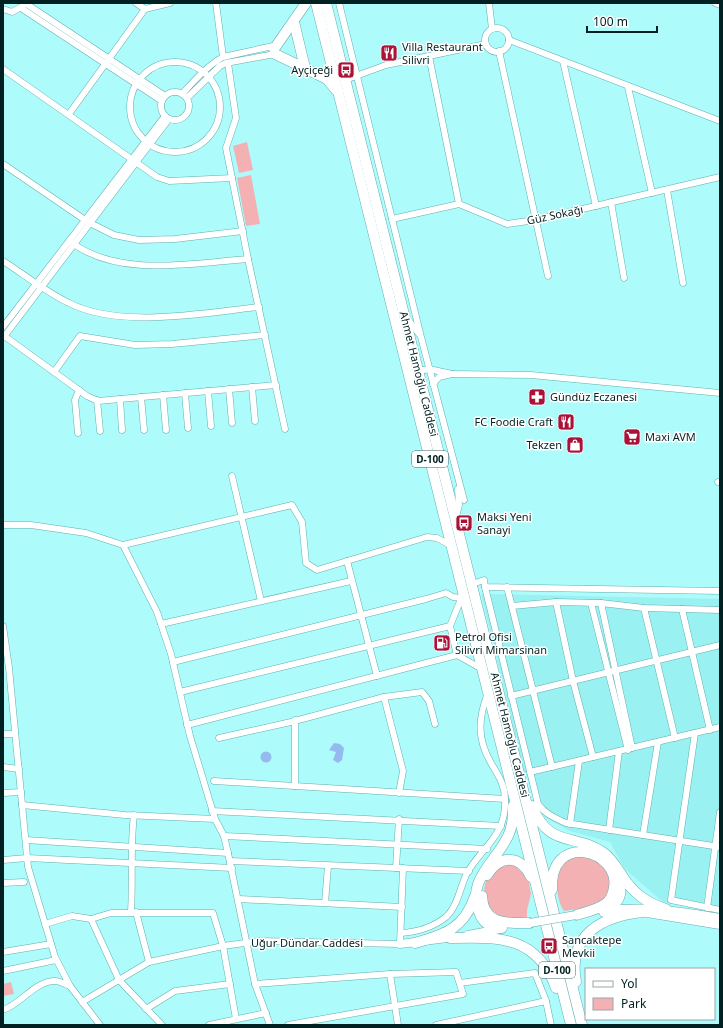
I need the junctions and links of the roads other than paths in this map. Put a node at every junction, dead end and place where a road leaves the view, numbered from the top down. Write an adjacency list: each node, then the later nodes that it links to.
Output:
1 (136, 3): 12 (street)
2 (168, 3): 12 (street)
3 (216, 3): 21 (street)
4 (306, 3): 14 (highway)
5 (316, 3): 36 (highway, Ahmet Hamoğlu Caddesi / D-100)
6 (326, 3): 31 (highway, Ahmet Hamoğlu Caddesi / D-100)
7 (339, 3): 28 (street)
8 (489, 3): 15 (street)
9 (715, 3): 11 (street)
10 (24, 5): 13 (street); 22 (street)
11 (720, 5)
12 (145, 9): 22 (street)
13 (3, 10)
14 (294, 22): 18 (highway); 25 (highway)
15 (492, 29): 16 (street); 17 (street)
16 (509, 40): 19 (street); 23 (street)
17 (486, 44): 19 (street); 20 (street)
18 (275, 51): 21 (street); 24 (street); 25 (highway)
19 (499, 52): 51 (street)
20 (429, 56): 28 (street); 48 (street)
21 (224, 57): 27 (street)
22 (107, 61): 30 (street); 32 (street); 37 (street)
23 (563, 61): 33 (street); 49 (street)
24 (228, 62): 29 (street); 44 (street)
25 (305, 68): 36 (highway)
26 (3, 70): 37 (street)
27 (203, 71): 29 (street); 30 (street); 34 (street)
28 (357, 75): 31 (street); 50 (street)
29 (208, 77): 34 (street); 40 (street)
30 (140, 79): 32 (street); 35 (street)
31 (345, 80): 62 (highway, Ahmet Hamoğlu Caddesi / D-100)
32 (137, 85): 35 (street); 40 (street)
33 (628, 87): 39 (street); 46 (street)
34 (185, 96): 35 (street); 38 (street)
35 (164, 99): 38 (street)
36 (341, 103): 99 (highway, Ahmet Hamoğlu Caddesi / D-100)
37 (69, 114): 41 (street)
38 (167, 118): 40 (street)
39 (720, 121)
40 (147, 143): 41 (street)
41 (133, 161): 44 (street); 52 (street)
42 (3, 164): 52 (street)
43 (720, 177): 45 (street, Güz Sokağı)
44 (232, 178): 53 (street)
45 (667, 190): 46 (street, Güz Sokağı); 59 (street)
46 (652, 193): 47 (street, Güz Sokağı)
47 (611, 202): 49 (street, Güz Sokağı); 58 (street)
48 (459, 204): 50 (street); 51 (street, Güz Sokağı)
49 (596, 206): 51 (street, Güz Sokağı)
50 (392, 219): 66 (street)
51 (535, 220): 57 (street)
52 (87, 221): 53 (street); 54 (street)
53 (242, 231): 55 (street)
54 (71, 242): 55 (street); 60 (street)
55 (248, 259): 61 (street)
56 (3, 261): 60 (street)
57 (548, 276)
58 (624, 278)
59 (683, 283)
60 (39, 285): 61 (street); 63 (street); 65 (street)
61 (259, 307): 64 (street)
62 (405, 316): 66 (street); 67 (highway, Ahmet Hamoğlu Caddesi / D-100)
63 (3, 327)
64 (265, 335): 68 (street); 71 (street)
65 (4, 336): 68 (street)
66 (421, 337): 67 (street)
67 (424, 370): 69 (street); 70 (street); 96 (highway, Ahmet Hamoğlu Caddesi / D-100)
68 (54, 372): 74 (street)
69 (452, 374): 70 (street); 77 (street)
70 (433, 384): 92 (street)
71 (276, 385): 72 (street); 86 (street)
72 (252, 387): 73 (street); 82 (street)
73 (229, 389): 75 (street); 83 (street)
74 (79, 390): 81 (street); 91 (street)
75 (208, 391): 76 (street); 84 (street)
76 (184, 393): 78 (street); 85 (street)
77 (720, 393)
78 (163, 395): 79 (street); 89 (street)
79 (141, 397): 80 (street); 88 (street)
80 (120, 399): 81 (street); 87 (street)
81 (97, 400): 90 (street)
82 (255, 421)
83 (232, 423)
84 (210, 426)
85 (188, 428)
86 (285, 429)
87 (122, 430)
88 (144, 430)
89 (166, 430)
90 (100, 432)
91 (78, 433)
92 (455, 468): 94 (street); 96 (street)
93 (232, 476): 95 (street)
94 (464, 500)
95 (242, 517): 98 (street); 100 (street); 107 (street)
96 (456, 521): 102 (highway, Ahmet Hamoğlu Caddesi / D-100)
97 (3, 525): 98 (street)
98 (123, 545): 116 (street)
99 (452, 546): 100 (street); 106 (highway, Ahmet Hamoğlu Caddesi / D-100)
100 (346, 561): 101 (street)
101 (351, 581): 107 (street); 115 (street)
102 (472, 584): 103 (street); 155 (highway, Ahmet Hamoğlu Caddesi / D-100)
103 (485, 587): 104 (street); 133 (street)
104 (507, 587): 105 (street); 111 (street)
105 (720, 591)
106 (463, 595): 115 (street); 118 (street); 125 (highway, Ahmet Hamoğlu Caddesi / D-100)
107 (262, 601): 116 (street)
108 (556, 602): 109 (street); 111 (street); 129 (street)
109 (591, 603): 110 (street); 127 (street)
110 (601, 604): 112 (street); 126 (street)
111 (512, 606): 130 (street)
112 (644, 608): 113 (street); 123 (street)
113 (682, 609): 114 (street); 121 (street)
114 (720, 610)
115 (360, 615): 120 (street); 124 (street)
116 (161, 624): 124 (street)
117 (3, 626): 142 (street)
118 (450, 626): 120 (street); 122 (street)
119 (720, 645): 121 (street)
120 (369, 646): 128 (street); 131 (street)
121 (692, 652): 123 (street); 139 (street)
122 (457, 655): 125 (street); 128 (street)
123 (656, 661): 126 (street); 144 (street)
124 (173, 662): 131 (street)
125 (482, 669): 132 (highway, Ahmet Hamoğlu Caddesi / D-100)
126 (615, 672): 127 (street); 146 (street)
127 (607, 673): 129 (street); 146 (street)
128 (377, 676): 136 (street)
129 (573, 681): 130 (street); 148 (street)
130 (533, 690): 133 (street); 151 (street)
131 (180, 692): 136 (street)
132 (488, 692): 153 (highway, Ahmet Hamoğlu Caddesi / D-100); 161 (street)
133 (511, 696): 154 (street)
134 (384, 697): 135 (street); 137 (street); 160 (street)
135 (295, 720): 143 (street); 157 (street)
136 (187, 724): 163 (street)
137 (435, 724)
138 (720, 727): 139 (street)
139 (710, 730): 140 (street)
140 (695, 733): 144 (street); 174 (street)
141 (3, 734): 142 (street)
142 (15, 734): 152 (street)
143 (220, 738)
144 (675, 738): 145 (street)
145 (658, 742): 146 (street); 171 (street)
146 (630, 749): 147 (street)
147 (619, 751): 148 (street); 170 (street)
148 (593, 758): 149 (street)
149 (579, 761): 151 (street); 168 (street)
150 (3, 767): 152 (street)
151 (552, 767): 154 (street)
152 (19, 769): 158 (street)
153 (508, 770): 192 (highway); 202 (highway, Ahmet Hamoğlu Caddesi / D-100)
154 (530, 772): 168 (street)
155 (520, 776): 185 (highway); 202 (highway, Ahmet Hamoğlu Caddesi / D-100)
156 (214, 781): 157 (street)
157 (295, 786): 160 (street)
158 (21, 792): 159 (street); 162 (street)
159 (3, 793)
160 (399, 793): 161 (street)
161 (505, 799): 169 (street)
162 (22, 805): 165 (street); 173 (street)
163 (212, 811): 166 (street); 167 (street)
164 (720, 812): 177 (street)
165 (134, 815): 166 (street); 176 (street)
166 (215, 819): 172 (street)
167 (399, 819): 169 (street); 175 (street)
168 (570, 824): 170 (street)
169 (501, 826): 178 (street)
170 (610, 830): 171 (street)
171 (643, 835): 174 (street)
172 (224, 836): 175 (street); 179 (street)
173 (26, 840): 176 (street); 180 (street)
174 (680, 840): 177 (street); 196 (street)
175 (397, 844): 178 (street); 187 (street)
176 (131, 846): 179 (street); 183 (street)
177 (718, 846): 196 (street)
178 (487, 849): 189 (street)
179 (228, 853): 182 (street)
180 (27, 858): 181 (street); 183 (street); 207 (street)
181 (3, 860)
182 (230, 862): 184 (street); 186 (street)
183 (133, 864): 186 (street); 199 (street)
184 (328, 866): 187 (street); 194 (street)
185 (616, 866): 197 (highway); 200 (highway)
186 (232, 868): 193 (street)
187 (396, 868): 188 (street)
188 (403, 868): 189 (street); 195 (street)
189 (469, 871): 210 (street)
190 (24, 882): 191 (street)
191 (3, 883)
192 (476, 890): 209 (highway); 213 (highway)
193 (238, 899): 194 (street); 212 (street)
194 (325, 903): 195 (street)
195 (402, 907): 210 (street)
196 (707, 908): 198 (street)
197 (666, 909): 200 (main road); 204 (main road)
198 (720, 910)
199 (134, 912): 205 (street); 216 (street); 219 (street)
200 (604, 912): 201 (main road); 203 (main road)
201 (643, 912): 208 (main road); 243 (highway)
202 (548, 915): 203 (highway); 206 (highway); 242 (highway, Ahmet Hamoğlu Caddesi / D-100); 243 (highway, Ahmet Hamoğlu Caddesi / D-100)
203 (576, 915): 206 (main road, bridge)
204 (720, 918)
205 (91, 919): 207 (street); 222 (street)
206 (530, 923): 209 (main road)
207 (45, 924): 214 (street)
208 (720, 925)
209 (502, 928): 211 (main road)
210 (401, 933): 215 (street)
211 (450, 938): 213 (main road); 242 (highway)
212 (247, 942): 215 (street, Uğur Dündar Caddesi); 216 (street, Uğur Dündar Caddesi); 225 (street)
213 (415, 943): 215 (main road)
214 (51, 944): 217 (street); 218 (street)
215 (400, 944)
216 (223, 946): 219 (street, Uğur Dündar Caddesi); 224 (street)
217 (3, 952)
218 (56, 960): 220 (street); 226 (street)
219 (149, 962): 222 (street, Uğur Dündar Caddesi)
220 (3, 971)
221 (390, 974): 223 (street); 225 (street); 229 (street)
222 (119, 980): 228 (street, Uğur Dündar Caddesi); 231 (street)
223 (460, 983): 227 (street); 229 (street)
224 (230, 984): 231 (street); 233 (street)
225 (255, 984): 232 (street)
226 (70, 986): 228 (street); 230 (street)
227 (546, 1001): 240 (street); 241 (street)
228 (82, 1002): 235 (street)
229 (394, 1006): 238 (street); 239 (street)
230 (3, 1009)
231 (146, 1009): 234 (street)
232 (266, 1013): 233 (street); 237 (street)
233 (236, 1019): 236 (street)
234 (159, 1024)
235 (100, 1025)
236 (209, 1025)
237 (270, 1025)
238 (288, 1025)
239 (398, 1025)
240 (436, 1025)
241 (551, 1025)
242 (571, 1025)
243 (582, 1025)

